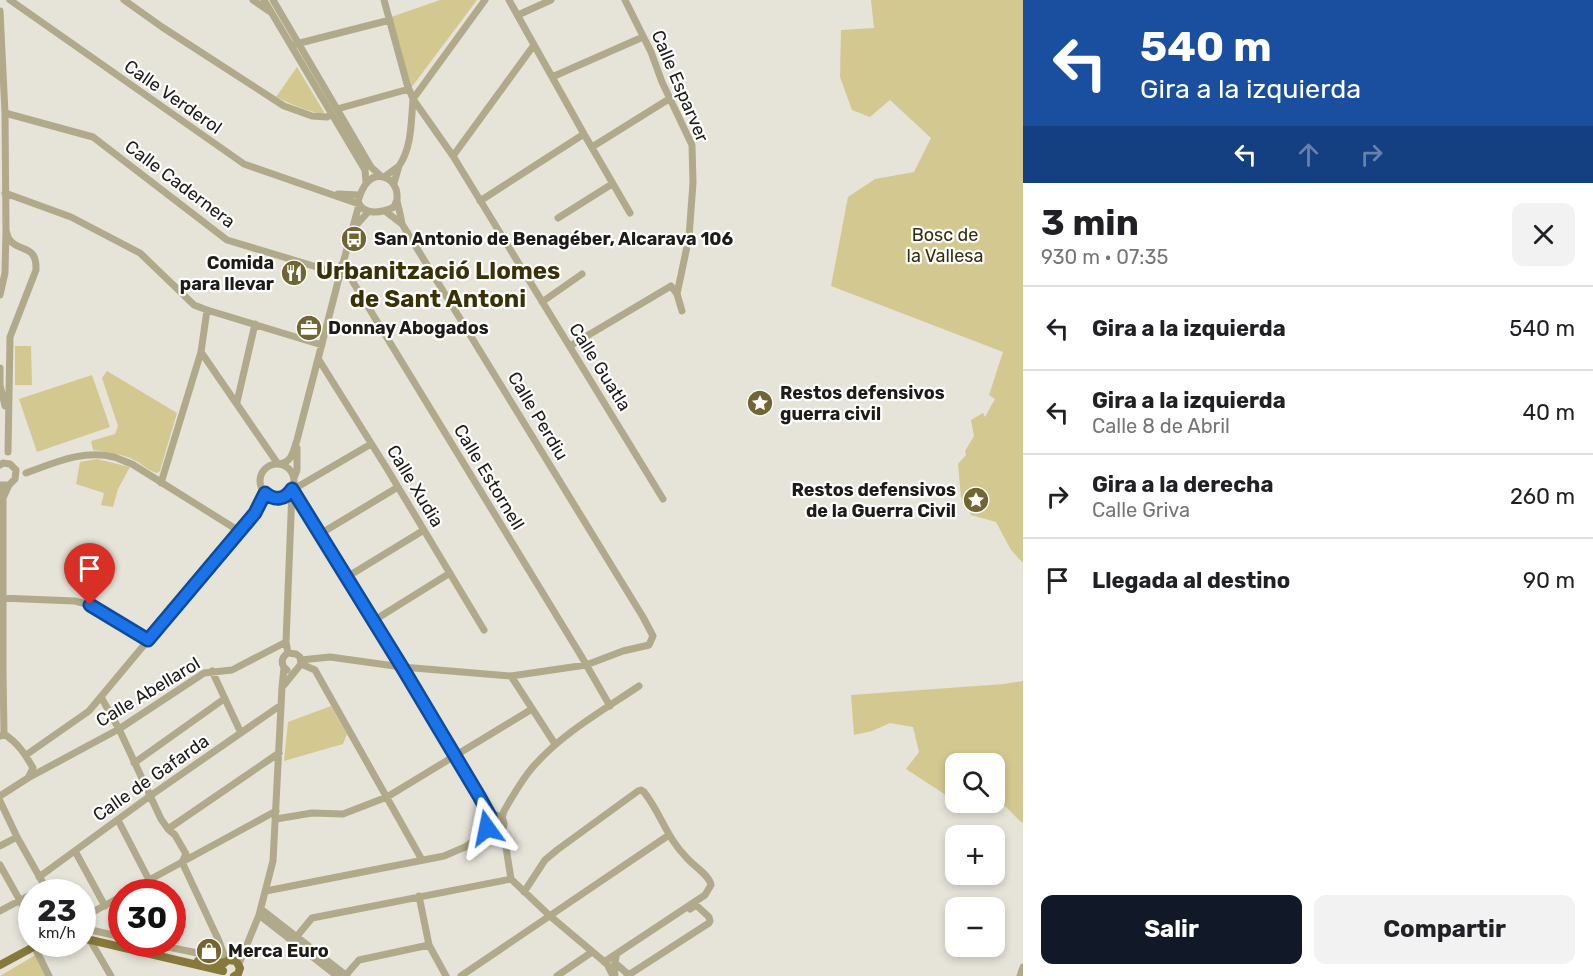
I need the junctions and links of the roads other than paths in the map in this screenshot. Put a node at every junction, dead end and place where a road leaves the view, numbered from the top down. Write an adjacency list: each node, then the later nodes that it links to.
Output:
1 (10, 0): 35 (street, Calle Verderol)
2 (124, 0): 23 (street)
3 (254, 0): 12 (street)
4 (264, 0): 12 (street)
5 (273, 0): 16 (street)
6 (384, 0): 14 (street)
7 (485, 0): 21 (street)
8 (509, 0): 13 (street)
9 (551, 0): 13 (street)
10 (625, 0): 15 (street, Calle Esparver)
11 (0, 11): 18 (street)
12 (272, 13): 16 (street)
13 (518, 15): 17 (street)
14 (390, 20): 16 (street); 20 (street)
15 (644, 37): 19 (street); 22 (street, Calle Esparver)
16 (295, 44): 23 (street)
17 (534, 45): 19 (street); 28 (street)
18 (1, 72): 24 (street)
19 (552, 77): 25 (street)
20 (409, 89): 21 (street); 23 (street)
21 (413, 99): 28 (street, Calle Guatla); 29 (street)
22 (669, 99): 27 (street); 50 (street, Calle Esparver)
23 (334, 112): 30 (street); 31 (street)
24 (5, 113): 26 (street); 48 (street, Calle Cadernera)
25 (584, 134): 27 (street); 38 (street)
26 (3, 137): 34 (street)
27 (592, 147): 33 (street)
28 (453, 156): 38 (street, Calle Guatla)
29 (399, 166): 30 (street); 32 (street)
30 (383, 177): 31 (street); 32 (street)
31 (366, 182): 36 (street)
32 (394, 183): 37 (street)
33 (612, 184): 42 (street); 43 (street)
34 (5, 192): 45 (street); 53 (street)
35 (330, 194): 36 (street, Calle Verderol); 39 (street, Calle Verderol)
36 (359, 195): 39 (street)
37 (397, 200): 40 (street); 44 (street, Calle Perdiu)
38 (480, 201): 52 (street, Calle Guatla)
39 (359, 204): 41 (street); 46 (street)
40 (385, 211): 41 (street); 44 (street, Calle Perdiu)
41 (368, 212): 46 (street)
42 (630, 213)
43 (558, 218)
44 (402, 224): 92 (street, Calle Perdiu)
45 (6, 230): 51 (street); 62 (street)
46 (351, 232): 47 (street)
47 (342, 264): 48 (street); 92 (street, Calle Estornell)
48 (339, 274): 56 (street)
49 (582, 274): 52 (street)
50 (677, 294): 54 (street); 57 (street)
51 (0, 295)
52 (542, 302): 57 (street, Calle Guatla)
53 (207, 310): 55 (street); 58 (street)
54 (682, 311)
55 (255, 324): 56 (street); 61 (street)
56 (322, 345): 59 (street)
57 (570, 346): 78 (street, Calle Guatla)
58 (201, 352): 61 (street); 70 (street)
59 (319, 360): 63 (street); 64 (street, Calle Xudia)
60 (0, 368): 62 (street)
61 (237, 402): 66 (street)
62 (8, 423): 65 (street)
63 (297, 440): 66 (street); 73 (street)
64 (371, 444): 73 (street); 74 (street, Calle Xudia)
65 (4, 464): 67 (street)
66 (279, 464): 73 (street); 75 (street)
67 (16, 470): 68 (street); 69 (street)
68 (26, 473): 69 (street); 70 (street)
69 (15, 479): 72 (street)
70 (161, 483): 81 (street)
71 (0, 485): 72 (street); 76 (street)
72 (9, 485): 76 (street)
73 (293, 486): 77 (street); 79 (street); 82 (street)
74 (398, 487): 80 (street, Calle Xudia); 82 (street)
75 (268, 495): 77 (street); 81 (street)
76 (3, 498): 85 (street)
77 (282, 498): 79 (street)
78 (663, 499)
79 (291, 509): 89 (street)
80 (424, 530): 83 (street, Calle Xudia); 84 (street)
81 (239, 531): 88 (street)
82 (320, 534): 84 (street)
83 (450, 573): 86 (street); 87 (street, Calle Xudia)
84 (347, 577): 86 (street)
85 (2, 598): 88 (street); 107 (street)
86 (372, 621): 93 (street)
87 (484, 630)
88 (148, 640): 100 (street)
89 (286, 642): 90 (street); 95 (street, Calle Abellarol)
90 (288, 653): 91 (street); 94 (street)
91 (301, 662): 93 (street); 96 (street); 116 (street)
92 (586, 664): 97 (street); 103 (street, Calle Estornell)
93 (402, 667): 97 (street); 111 (street)
94 (284, 668): 96 (street); 98 (street)
95 (212, 671): 101 (street); 105 (street, Calle Abellarol)
96 (294, 671): 98 (street)
97 (511, 676): 104 (street)
98 (282, 687): 102 (street)
99 (639, 687): 103 (street)
100 (101, 697): 105 (street); 110 (street)
101 (224, 699): 106 (street); 112 (street)
102 (281, 705): 106 (street, Calle de Gafarda); 109 (street)
103 (610, 706): 108 (street)
104 (532, 709): 108 (street); 111 (street)
105 (119, 729): 112 (street); 113 (street, Calle Abellarol)
106 (242, 733): 115 (street, Calle de Gafarda)
107 (2, 735): 110 (street)
108 (555, 744): 120 (street)
109 (279, 753): 118 (street); 122 (street)
110 (26, 755): 113 (street)
111 (456, 756): 116 (street); 119 (street)
112 (134, 763): 115 (street)
113 (28, 778): 114 (street, Calle Abellarol)
114 (0, 796)
115 (150, 796): 121 (street, Calle de Gafarda); 122 (street)
116 (387, 797): 118 (street); 129 (street)
117 (0, 801): 126 (street)
118 (276, 815): 130 (street); 136 (street)
119 (490, 816): 120 (street); 123 (street)
120 (502, 818): 124 (street)
121 (118, 820): 128 (street, Calle de Gafarda); 133 (street)
122 (168, 829): 130 (street)
123 (489, 830): 124 (street); 129 (street)
124 (502, 830): 135 (street)
125 (669, 835): 137 (street); 146 (street); 160 (street)
126 (17, 837): 127 (street); 132 (street)
127 (0, 846)
128 (75, 851): 132 (street, Calle de Gafarda); 142 (street)
129 (422, 860): 136 (street)
130 (182, 862): 134 (street); 162 (street)
131 (0, 865): 138 (street)
132 (39, 877)
133 (148, 879)
134 (151, 879)
135 (511, 879): 137 (street); 139 (street)
136 (266, 891): 145 (street)
137 (524, 892): 146 (street)
138 (18, 896)
139 (419, 896): 147 (street); 150 (street)
140 (18, 901): 143 (street)
141 (108, 904): 142 (street)
142 (105, 906): 144 (street)
143 (0, 911)
144 (96, 911)
145 (260, 912): 147 (street); 162 (street)
146 (550, 916): 153 (street); 171 (street)
147 (295, 939): 168 (street); 169 (street)
148 (96, 942): 149 (main road)
149 (106, 944): 155 (street); 157 (main road)
150 (429, 945): 169 (street); 170 (street)
151 (96, 950): 155 (street)
152 (186, 951): 159 (street)
153 (592, 952): 160 (street); 172 (street)
154 (18, 955): 161 (main road)
155 (100, 955): 167 (street)
156 (42, 957): 166 (street)
157 (171, 959): 159 (main road); 164 (main road)
158 (616, 960): 160 (street); 165 (street); 165 (street); 173 (street)
159 (211, 963): 162 (main road)
160 (605, 963): 173 (street)
161 (0, 965)
162 (233, 966): 164 (main road)
163 (1023, 967): 174 (street)
164 (225, 974)
165 (628, 975)
166 (49, 976)
167 (110, 976)
168 (337, 976)
169 (346, 976)
170 (447, 976)
171 (461, 976)
172 (557, 976)
173 (614, 976)
174 (1020, 976)

